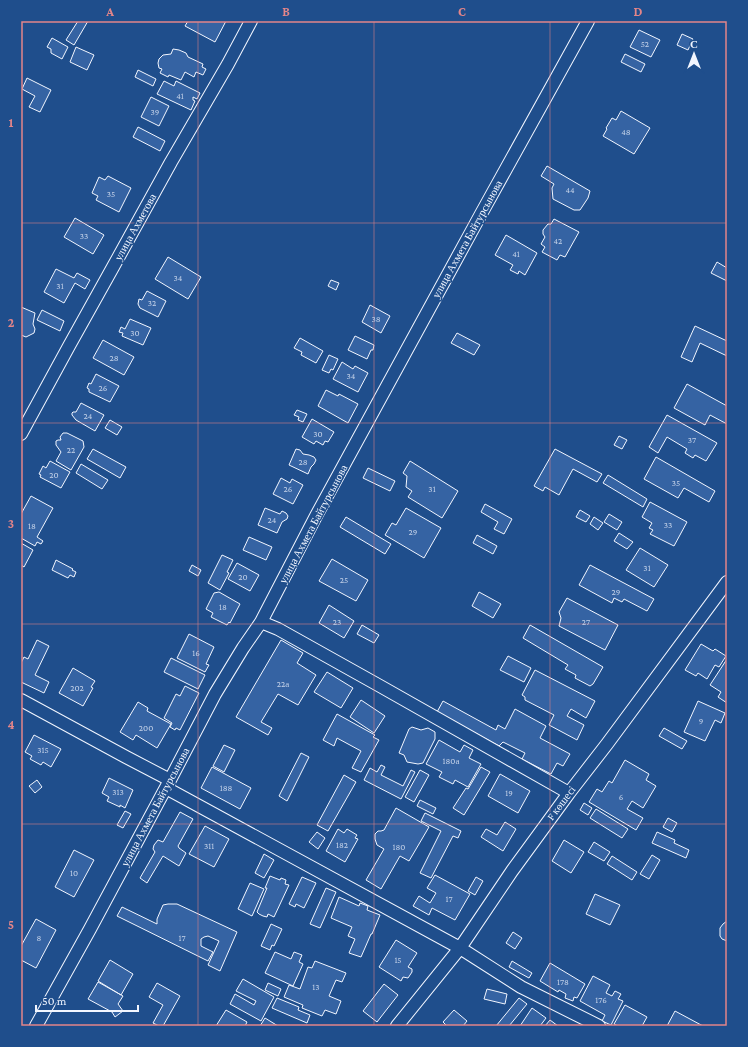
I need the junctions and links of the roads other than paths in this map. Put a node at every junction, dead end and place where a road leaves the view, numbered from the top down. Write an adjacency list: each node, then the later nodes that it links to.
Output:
1 (251, 21): 3 (street, улица Ахметова)
2 (588, 21): 5 (street, улица Ахмета Байтурсынова)
3 (21, 434)
4 (727, 582): 8 (street, F көшесі)
5 (261, 622): 7 (street, улица Ахмета Байтурсынова); 8 (street)
6 (21, 700): 7 (street)
7 (168, 784): 9 (street); 10 (street, улица Ахмета Байтурсынова)
8 (568, 793): 9 (street, F көшесі)
9 (460, 948): 11 (street, F көшесі); 12 (street)
10 (36, 1026)
11 (397, 1026)
12 (600, 1026)

